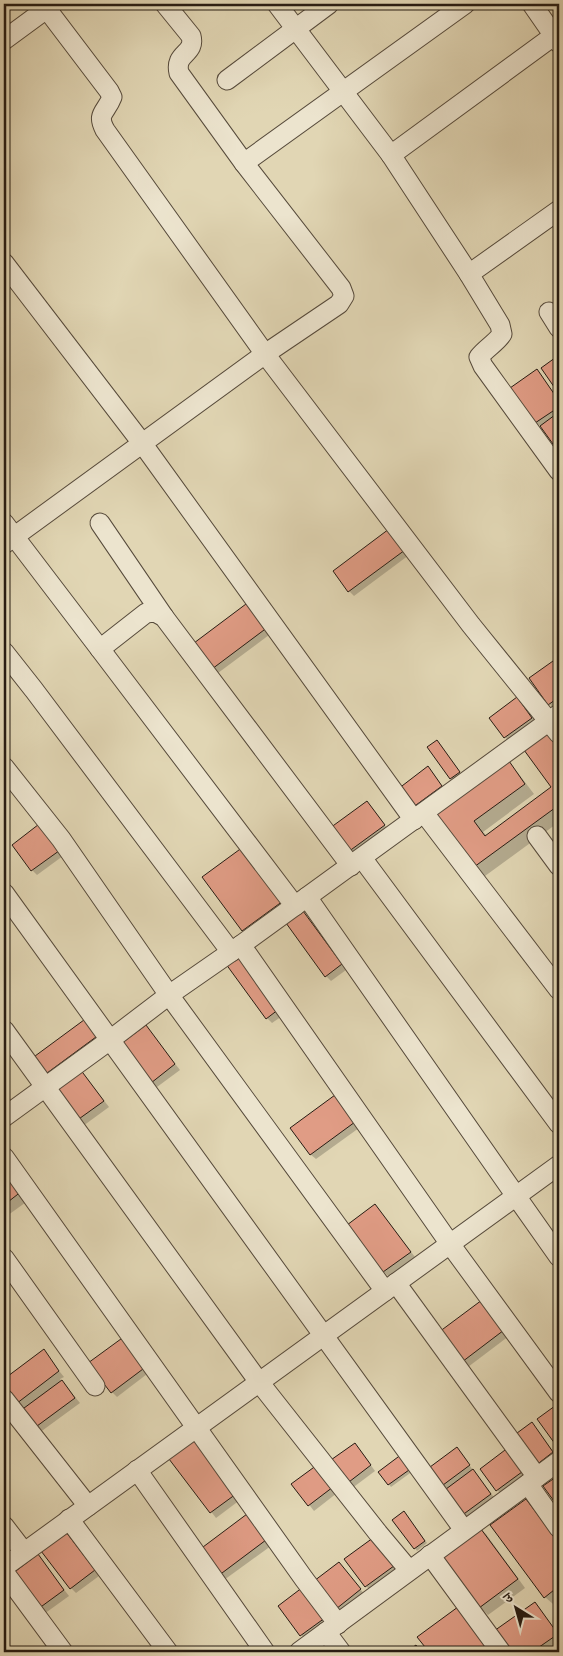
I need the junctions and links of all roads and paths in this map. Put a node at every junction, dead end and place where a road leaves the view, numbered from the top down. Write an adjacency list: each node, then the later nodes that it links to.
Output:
1 (165, 4): 13 (street)
2 (277, 4): 7 (street)
3 (329, 4): 7 (street)
4 (464, 4): 11 (street)
5 (532, 4): 8 (street)
6 (47, 5): 9 (street); 17 (street)
7 (296, 29): 10 (street); 11 (street)
8 (557, 37): 12 (street)
9 (4, 40)
10 (227, 80)
11 (344, 92): 12 (street); 13 (street)
12 (391, 155): 16 (street)
13 (244, 162): 17 (street)
14 (559, 210): 16 (street)
15 (4, 263): 18 (street)
16 (469, 274): 19 (street)
17 (265, 354): 18 (street); 25 (street)
18 (142, 443): 21 (street); 27 (street)
19 (559, 471)
20 (100, 523): 22 (street)
21 (7, 535): 23 (street)
22 (164, 616): 23 (street); 29 (street)
23 (100, 649): 32 (street)
24 (4, 652): 33 (street)
25 (556, 723): 27 (street)
26 (7, 776): 35 (street)
27 (419, 817): 29 (street); 34 (street)
28 (537, 836): 30 (street)
29 (357, 862): 32 (street); 40 (street)
30 (559, 866)
31 (4, 892): 37 (street)
32 (301, 902): 33 (street); 43 (street)
33 (236, 948): 35 (street); 44 (street)
34 (559, 990)
35 (169, 994): 37 (street); 47 (street)
36 (4, 1030): 38 (street)
37 (110, 1040): 38 (street); 48 (street)
38 (45, 1086): 39 (street); 49 (street)
39 (4, 1117)
40 (559, 1124)
41 (4, 1157): 53 (street)
42 (559, 1165): 43 (street)
43 (516, 1196): 44 (street); 45 (street)
44 (450, 1244): 47 (street); 51 (street)
45 (559, 1256)
46 (4, 1258): 50 (street)
47 (391, 1287): 48 (street); 56 (street)
48 (323, 1336): 49 (street); 61 (street)
49 (259, 1382): 53 (street); 65 (street)
50 (95, 1386)
51 (559, 1393)
52 (4, 1399): 57 (street)
53 (197, 1427): 55 (street); 67 (street)
54 (559, 1461): 56 (street)
55 (137, 1470): 57 (street); 70 (street)
56 (532, 1480): 60 (street); 61 (street)
57 (88, 1506): 58 (street)
58 (69, 1520): 62 (street); 69 (street)
59 (4, 1526): 62 (street)
60 (559, 1528)
61 (464, 1530): 63 (street)
62 (24, 1552): 64 (street)
63 (430, 1555): 65 (street); 73 (street)
64 (4, 1567)
65 (409, 1570): 67 (street)
66 (4, 1572): 68 (street)
67 (332, 1628): 71 (street); 72 (street)
68 (63, 1652)
69 (168, 1652)
70 (265, 1652)
71 (299, 1652)
72 (341, 1652)
73 (501, 1652)

